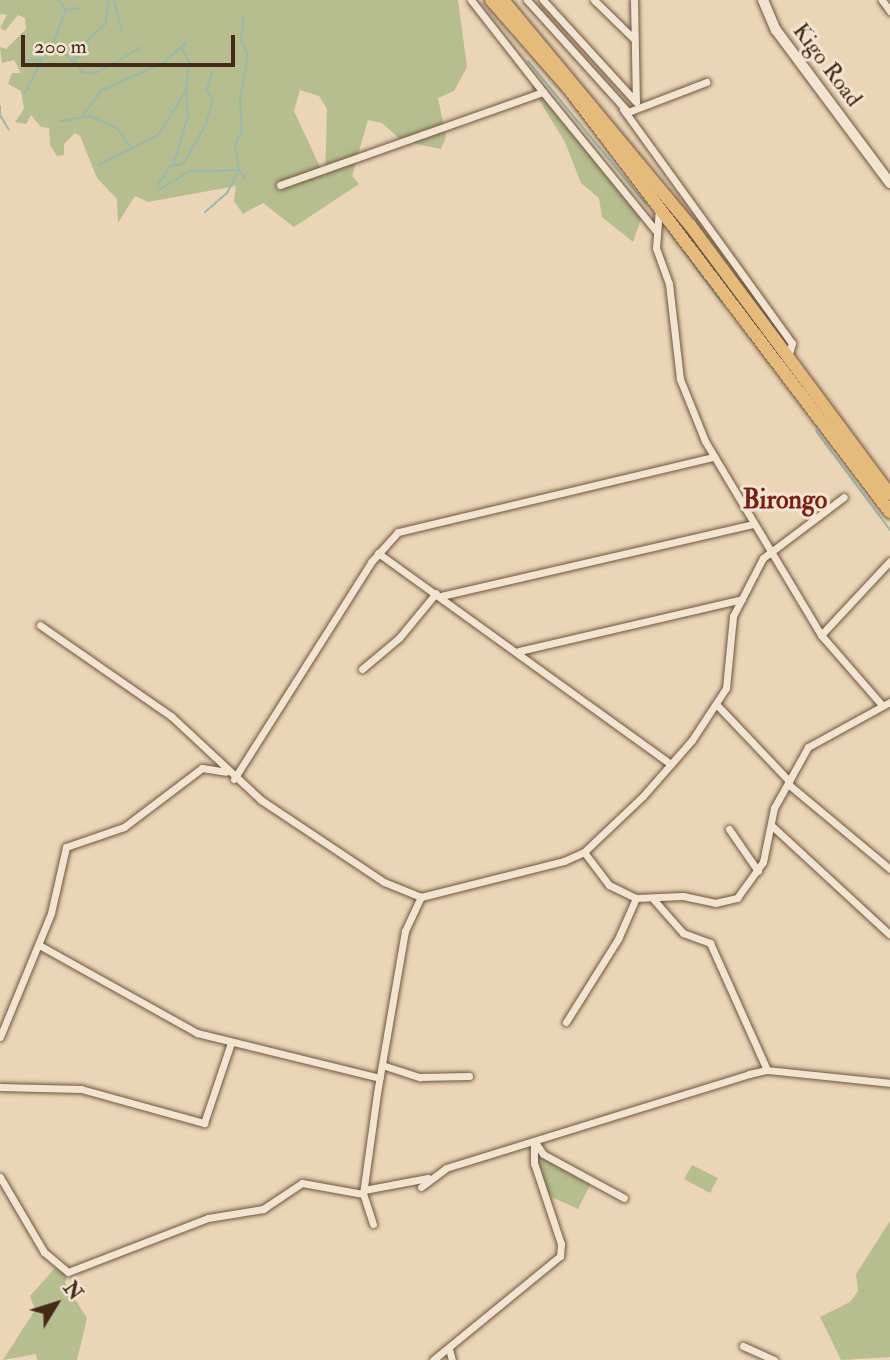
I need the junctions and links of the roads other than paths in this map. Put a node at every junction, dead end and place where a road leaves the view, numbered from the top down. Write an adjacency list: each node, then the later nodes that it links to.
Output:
1 (471, 0): 13 (street)
2 (491, 0): 19 (highway)
3 (503, 0): 22 (highway)
4 (527, 0): 15 (street)
5 (543, 0): 14 (street)
6 (594, 0): 11 (street)
7 (634, 0): 11 (street)
8 (763, 0): 17 (street, Kigo Road)
9 (882, 0): 10 (street)
10 (890, 11)
11 (634, 39): 14 (street)
12 (706, 82): 14 (street)
13 (543, 92): 18 (street); 21 (street)
14 (636, 105): 15 (street); 16 (street)
15 (623, 109): 16 (street)
16 (639, 132): 22 (street)
17 (890, 183)
18 (279, 185)
19 (659, 206): 20 (highway); 21 (street)
20 (675, 227): 21 (street); 26 (highway)
21 (656, 231): 23 (street)
22 (788, 357): 24 (highway)
23 (713, 457): 27 (street); 29 (street)
24 (890, 495)
25 (844, 497): 28 (street)
26 (890, 512)
27 (754, 524): 28 (street); 31 (street)
28 (772, 550): 32 (street); 34 (street)
29 (378, 553): 31 (street); 42 (street)
30 (890, 561): 34 (street)
31 (438, 595): 35 (street); 36 (street)
32 (743, 599): 35 (street); 39 (street)
33 (40, 625): 41 (street)
34 (821, 635): 38 (street)
35 (519, 651): 40 (street)
36 (362, 669)
37 (890, 702): 38 (street)
38 (881, 704): 43 (street)
39 (717, 705): 40 (street); 43 (street)
40 (671, 764): 46 (street)
41 (226, 772): 42 (street); 53 (street)
42 (234, 779): 49 (street)
43 (788, 782): 44 (street); 47 (street)
44 (771, 825): 48 (street); 52 (street)
45 (729, 829): 48 (street)
46 (584, 852): 49 (street); 50 (street)
47 (890, 869)
48 (758, 871): 51 (street)
49 (421, 897): 57 (street)
50 (636, 898): 51 (street); 54 (street)
51 (654, 900): 58 (street)
52 (889, 934)
53 (39, 945): 55 (street); 56 (street)
54 (566, 1022)
55 (0, 1037)
56 (230, 1043): 60 (street); 62 (street)
57 (382, 1065): 59 (street); 60 (street)
58 (767, 1070): 61 (street); 63 (street)
59 (470, 1076)
60 (380, 1078): 67 (street)
61 (890, 1083)
62 (0, 1087)
63 (534, 1141): 65 (street); 68 (street); 71 (street)
64 (0, 1177): 67 (street)
65 (428, 1178): 66 (street); 67 (street)
66 (421, 1187)
67 (364, 1192): 69 (street)
68 (624, 1198)
69 (373, 1224)
70 (743, 1346): 74 (street)
71 (449, 1349): 72 (street); 73 (street)
72 (432, 1360)
73 (452, 1360)
74 (774, 1360)

